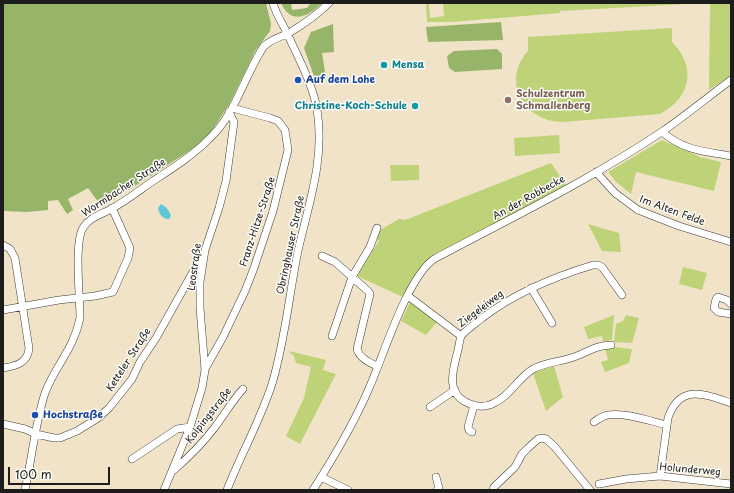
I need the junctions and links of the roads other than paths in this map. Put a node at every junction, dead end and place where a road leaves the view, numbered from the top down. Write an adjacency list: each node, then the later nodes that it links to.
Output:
1 (273, 3): 3 (street, Obringhauser Straße)
2 (329, 3): 3 (street, Wormbacher Straße)
3 (287, 34): 5 (street, Wormbacher Straße); 52 (street, Obringhauser Straße)
4 (731, 80): 6 (street, An der Robbecke)
5 (231, 110): 9 (street, Wormbacher Straße); 13 (street, Leostraße); 30 (street, Franz-Hitze-Straße)
6 (662, 132): 7 (street); 8 (street, An der Robbecke)
7 (731, 156)
8 (596, 172): 11 (street, Im Alten Felde); 18 (street, An der Robbecke)
9 (112, 208): 19 (street, Wormbacher Straße); 19 (street)
10 (377, 228): 15 (street)
11 (731, 242)
12 (3, 245): 21 (street)
13 (205, 250): 30 (street, Leostraße); 41 (street, Ketteler Straße)
14 (322, 256): 15 (street)
15 (352, 277): 25 (street); 28 (street)
16 (531, 288): 17 (street, Ziegeleiweg); 24 (street); 26 (street, Ziegeleiweg)
17 (622, 295)
18 (408, 296): 26 (street, Ziegeleiweg); 28 (street, An der Robbecke)
19 (80, 298): 21 (street); 41 (street, Wormbacher Straße)
20 (731, 304): 23 (street)
21 (22, 306): 22 (street); 29 (street)
22 (3, 310)
23 (731, 314)
24 (552, 323)
25 (332, 336)
26 (461, 336): 32 (street)
27 (611, 345): 34 (street)
28 (377, 366): 45 (street, An der Robbecke)
29 (3, 368)
30 (205, 370): 39 (street, Leostraße)
31 (243, 389): 43 (street, Kolpingstraße)
32 (455, 390): 34 (street); 35 (street)
33 (731, 403): 38 (street)
34 (474, 405): 40 (street)
35 (430, 407)
36 (594, 422): 38 (street)
37 (3, 424): 41 (street, Ketteler Straße)
38 (667, 425): 44 (street)
39 (190, 427): 42 (street); 43 (street, Leostraße)
40 (472, 432)
41 (36, 434): 50 (street, Wormbacher Straße)
42 (132, 459)
43 (172, 471): 51 (street, Leostraße)
44 (660, 476): 47 (street, Holunderweg); 48 (street, Holunderweg)
45 (321, 477): 53 (street, An der Robbecke); 54 (street)
46 (436, 477): 55 (street)
47 (599, 484)
48 (731, 484)
49 (587, 489): 56 (street)
50 (26, 490)
51 (164, 490)
52 (227, 490)
53 (313, 490)
54 (348, 490)
55 (437, 490)
56 (493, 490)

